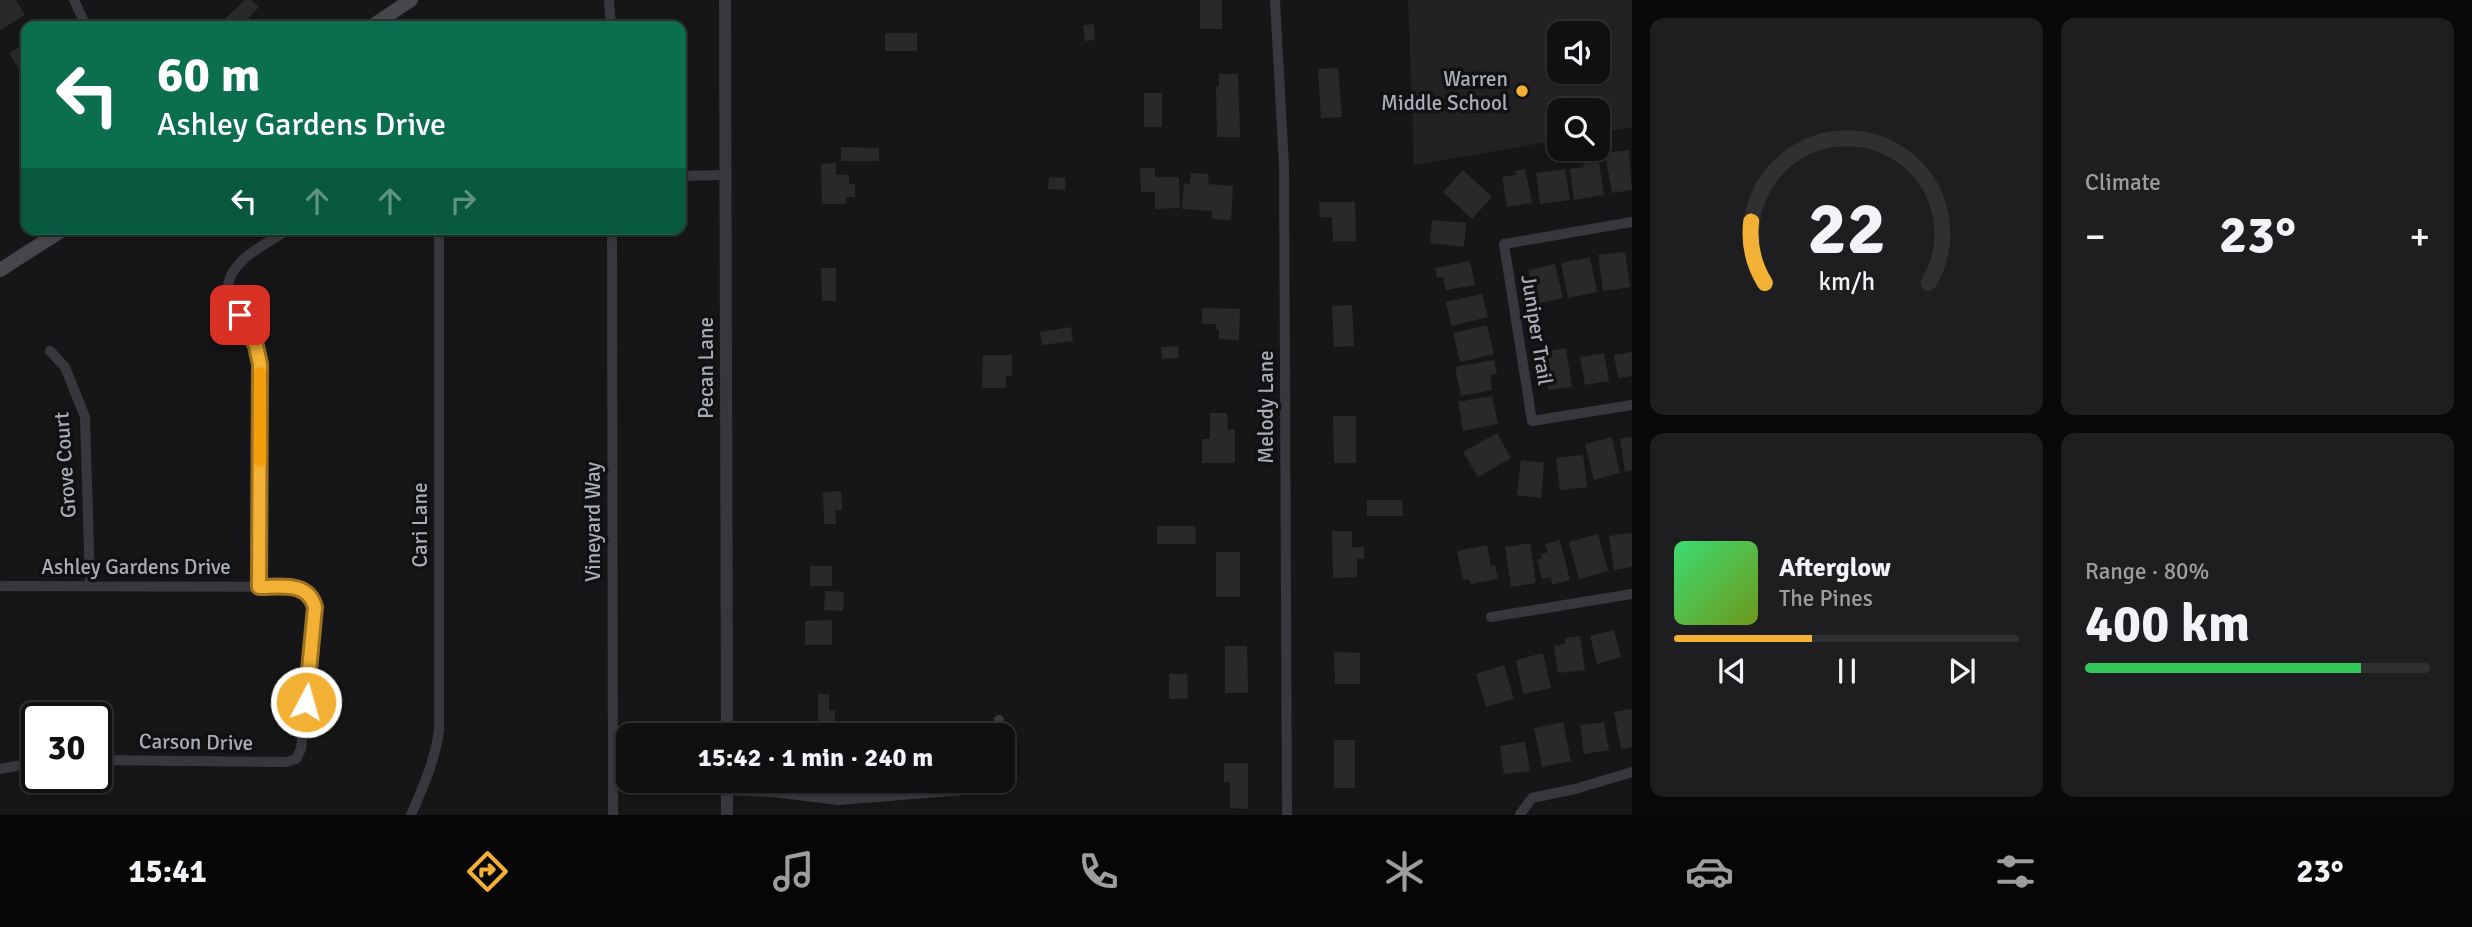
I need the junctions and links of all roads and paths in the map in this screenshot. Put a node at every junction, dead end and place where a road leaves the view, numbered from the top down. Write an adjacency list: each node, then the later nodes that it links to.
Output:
1 (74, 0): 6 (street)
2 (411, 0): 7 (main road)
3 (610, 0): 8 (street)
4 (725, 0): 10 (street, Pecan Lane)
5 (1275, 0): 39 (street, Melody Lane)
6 (84, 21)
7 (380, 21)
8 (611, 21)
9 (686, 176): 10 (street)
10 (725, 176): 26 (street, Pecan Lane)
11 (1632, 222): 18 (street, Juniper Trail)
12 (55, 235): 16 (main road)
13 (280, 235): 21 (street)
14 (439, 235): 36 (street, Cari Lane)
15 (612, 235): 37 (street, Vineyard Way)
16 (0, 270)
17 (50, 351): 19 (street, Grove Court)
18 (1632, 405)
19 (90, 584): 20 (street, Ashley Gardens Drive); 21 (street, Ashley Gardens Drive)
20 (0, 586)
21 (259, 587): 24 (street, Ashley Gardens Drive)
22 (1632, 594): 23 (street)
23 (1491, 617)
24 (308, 678): 28 (street, Carson Drive)
25 (999, 720): 27 (street)
26 (727, 723)
27 (999, 723)
28 (112, 760)
29 (21, 765): 30 (street)
30 (0, 769)
31 (1632, 772): 35 (street)
32 (727, 793): 38 (street)
33 (780, 793): 34 (street)
34 (926, 793)
35 (1520, 814)
36 (411, 815)
37 (613, 815)
38 (727, 815)
39 (1287, 815)

